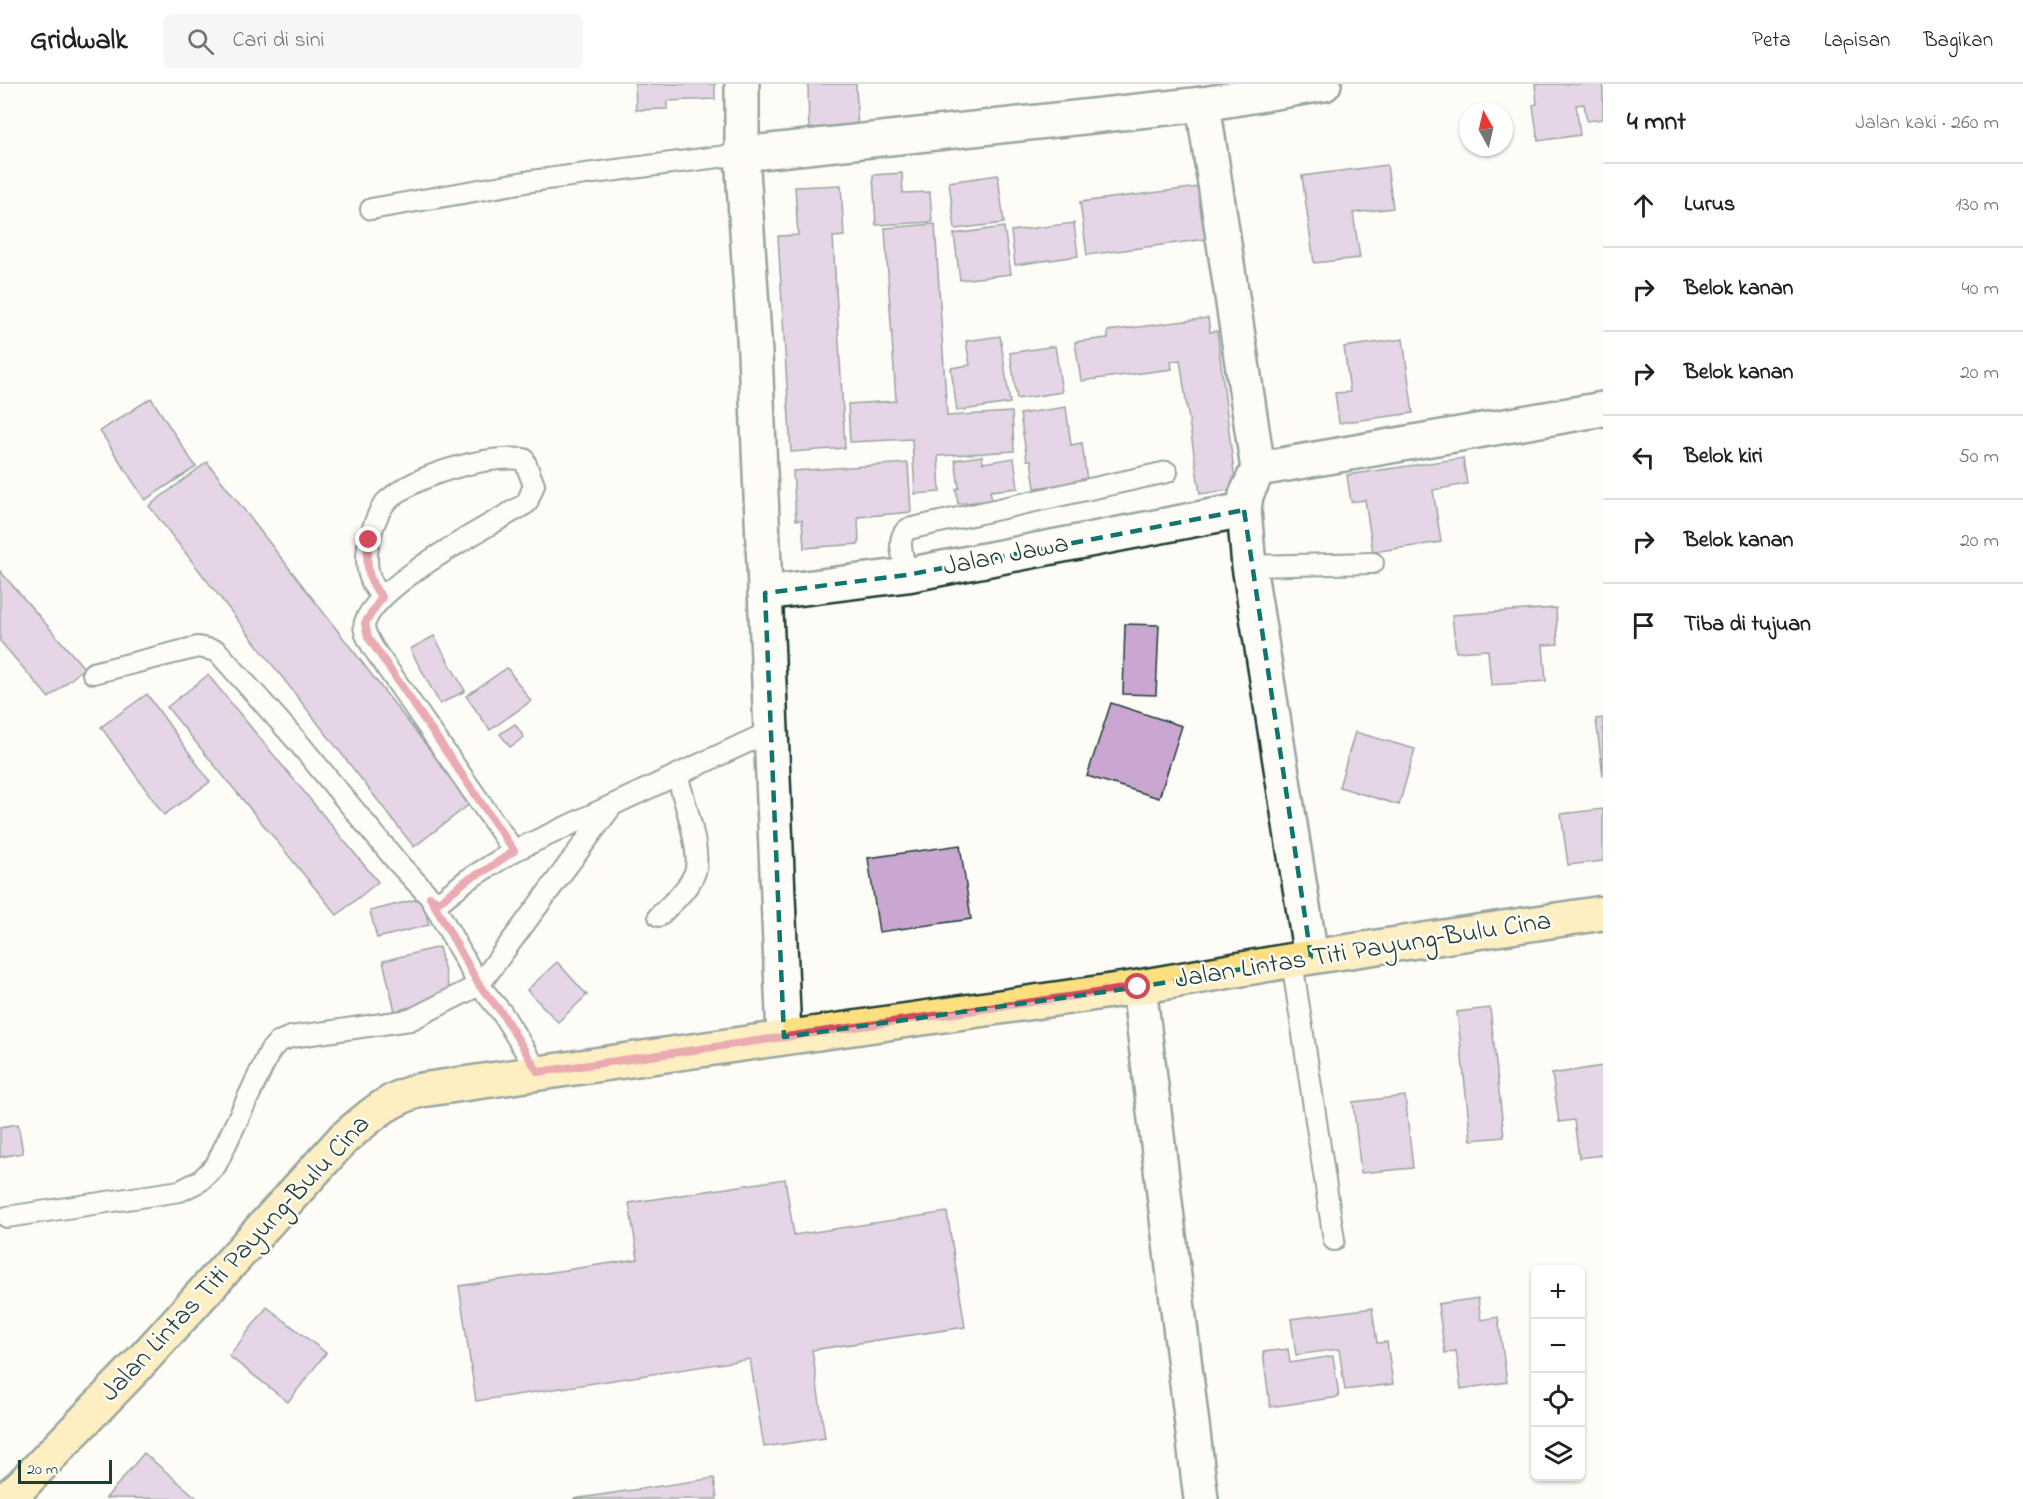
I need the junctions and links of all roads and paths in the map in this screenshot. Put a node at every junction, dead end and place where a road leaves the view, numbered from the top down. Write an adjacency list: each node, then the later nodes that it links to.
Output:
1 (742, 84): 4 (street)
2 (1324, 84): 3 (street)
3 (1203, 104): 4 (street); 7 (street)
4 (742, 154): 5 (lane); 13 (street)
5 (371, 209)
6 (1603, 409): 7 (street)
7 (1258, 469): 9 (street)
8 (1167, 472): 12 (lane)
9 (1244, 510): 11 (street); 12 (street, Jalan Jawa)
10 (1373, 564): 11 (lane)
11 (1249, 566): 23 (street)
12 (907, 575): 13 (street, Jalan Jawa)
13 (765, 593): 16 (street)
14 (382, 597): 14 (lane); 19 (lane)
15 (93, 673): 20 (lane)
16 (771, 731): 17 (lane); 26 (street)
17 (677, 775): 18 (lane); 22 (lane)
18 (612, 805): 19 (lane); 24 (lane)
19 (514, 851): 20 (lane)
20 (430, 897): 24 (lane)
21 (1603, 913): 23 (main road, Jalan Lintas Titi Payung–Bulu Cina)
22 (659, 916)
23 (1301, 959): 25 (main road, Jalan Lintas Titi Payung–Bulu Cina); 29 (lane)
24 (479, 985): 27 (lane); 28 (lane)
25 (1138, 987): 26 (main road, Jalan Lintas Titi Payung–Bulu Cina); 31 (street)
26 (783, 1037): 27 (main road, Jalan Lintas Titi Payung–Bulu Cina)
27 (538, 1072): 30 (main road, Jalan Lintas Titi Payung–Bulu Cina)
28 (7, 1217)
29 (1334, 1240)
30 (5, 1499)
31 (1201, 1499)

